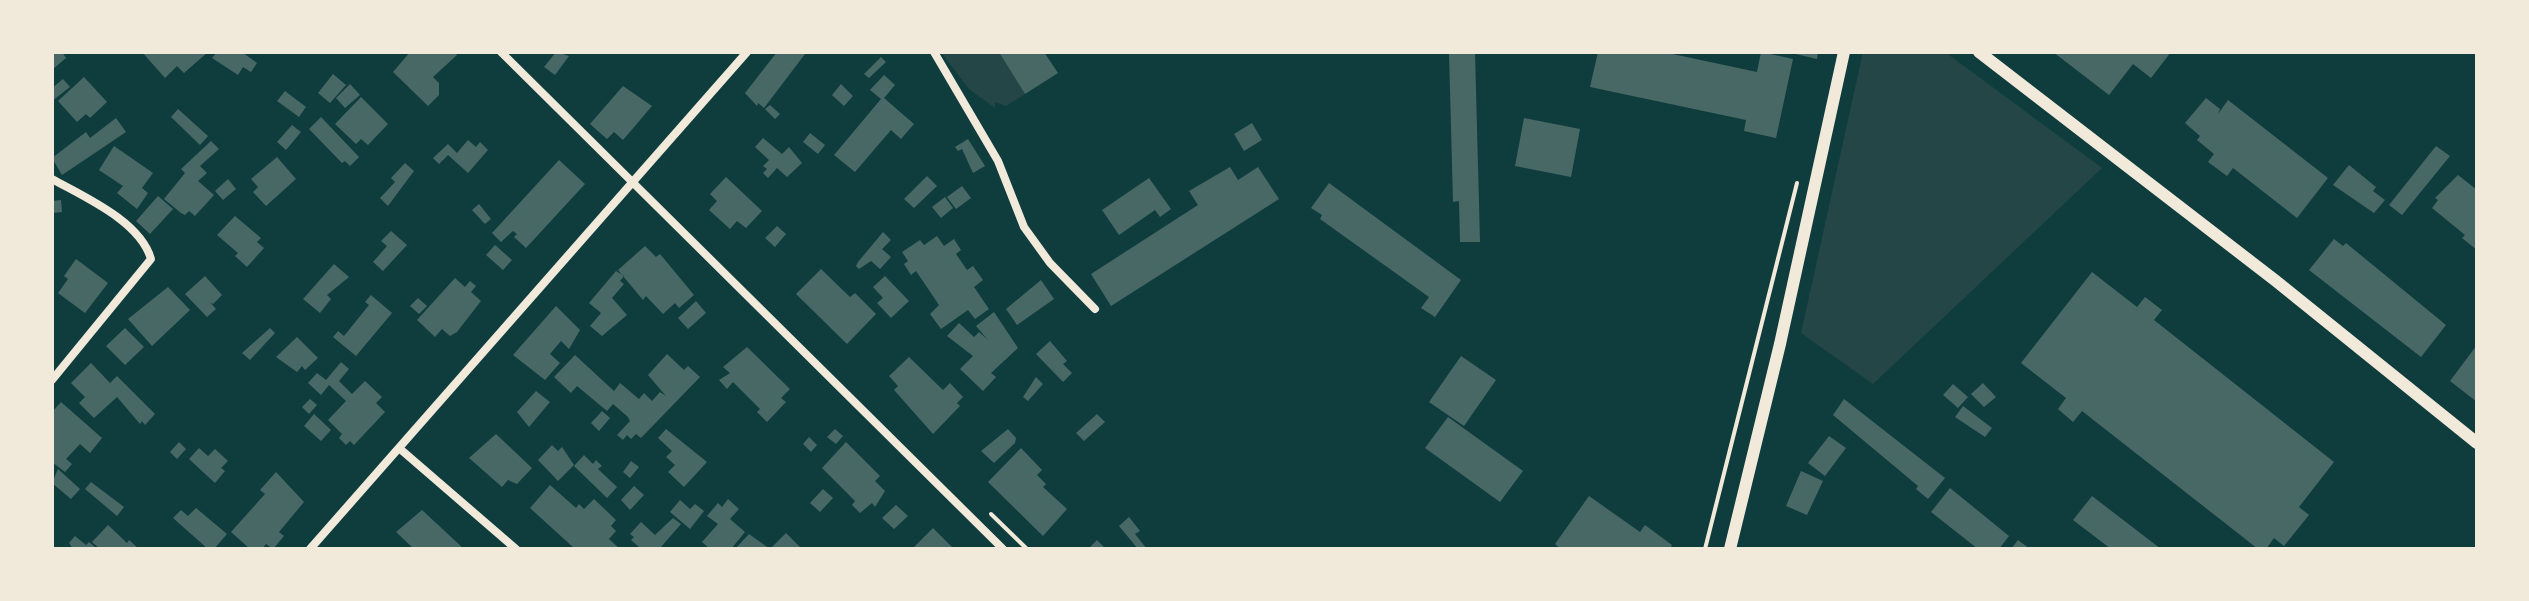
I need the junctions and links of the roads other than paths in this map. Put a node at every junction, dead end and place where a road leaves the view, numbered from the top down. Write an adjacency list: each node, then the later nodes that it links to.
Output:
1 (501, 52): 7 (street)
2 (747, 52): 7 (street)
3 (934, 52): 8 (street)
4 (1844, 52): 15 (street)
5 (1979, 52): 10 (street)
6 (52, 179): 9 (street)
7 (631, 184): 11 (street); 14 (street)
8 (1095, 309)
9 (52, 380)
10 (2477, 443)
11 (399, 448): 12 (street); 13 (street)
12 (310, 549)
13 (516, 549)
14 (1003, 549)
15 (1730, 549)

